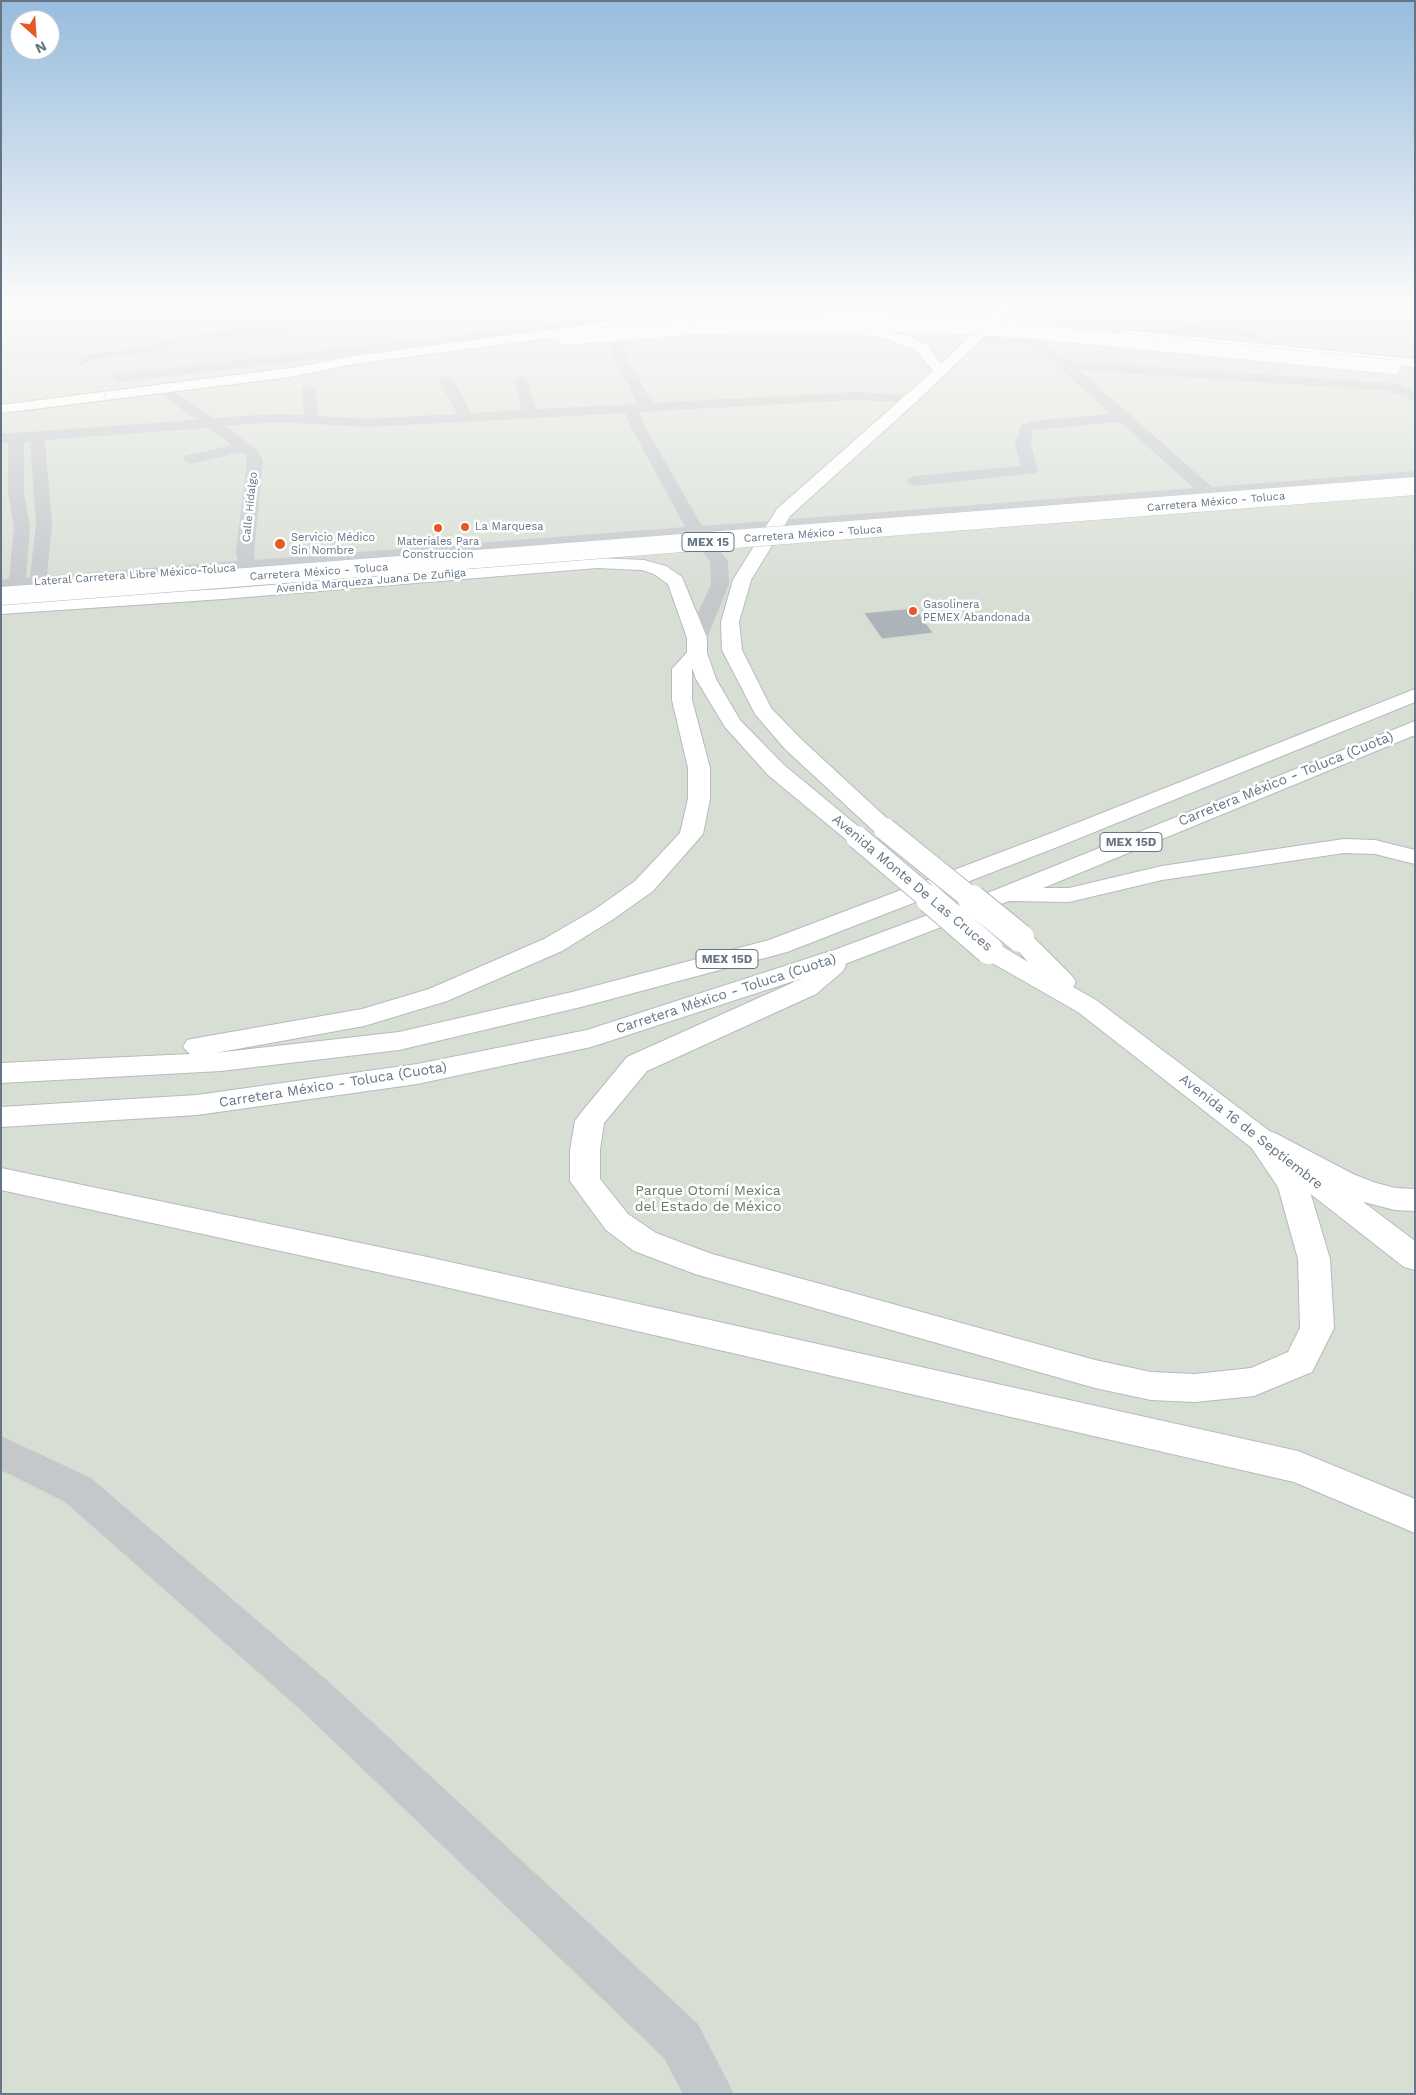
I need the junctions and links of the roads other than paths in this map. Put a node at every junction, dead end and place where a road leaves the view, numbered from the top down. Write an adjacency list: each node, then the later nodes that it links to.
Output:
1 (60, 402): 11 (main road)
2 (182, 402): 16 (street, Calle Hidalgo)
3 (310, 402): 15 (street)
4 (458, 402): 13 (street)
5 (527, 402): 12 (street)
6 (638, 402): 10 (street)
7 (742, 402): 10 (street)
8 (908, 402): 27 (main road)
9 (1105, 402): 14 (street)
10 (640, 407): 12 (street); 29 (street)
11 (1, 409)
12 (530, 415): 13 (street)
13 (466, 417): 15 (street)
14 (1122, 418): 22 (street); 25 (street)
15 (311, 419): 16 (street)
16 (214, 423): 17 (street); 19 (street, Calle Hidalgo)
17 (36, 437): 18 (street); 24 (street)
18 (9, 439): 26 (street)
19 (243, 447): 20 (street); 31 (street, Calle Hidalgo)
20 (190, 459)
21 (1415, 476): 25 (street, Lateral Carretera Libre México-Toluca)
22 (915, 482)
23 (1415, 486): 34 (main road, Carretera México - Toluca / MEX 15, bridge)
24 (40, 489): 26 (street); 28 (street)
25 (1209, 492): 27 (street, Lateral Carretera Libre México-Toluca)
26 (16, 493): 30 (street)
27 (780, 519): 29 (street, Lateral Carretera Libre México-Toluca); 37 (main road)
28 (44, 524): 30 (street); 32 (street)
29 (693, 525): 31 (street, Lateral Carretera Libre México-Toluca); 36 (street)
30 (15, 527): 33 (street)
31 (246, 559): 32 (street, Lateral Carretera Libre México-Toluca)
32 (39, 577): 33 (street, Lateral Carretera Libre México-Toluca)
33 (10, 579)
34 (1, 596)
35 (1, 608): 36 (main road, Avenida Marqueza Juana De Zuñiga)
36 (697, 646): 37 (main road); 43 (main road, Avenida Monte De Las Cruces, bridge); 44 (main road)
37 (732, 650): 43 (main road, Avenida Monte De Las Cruces, bridge)
38 (1415, 695): 44 (main road, MEX 15D)
39 (1415, 727): 41 (main road, Carretera México - Toluca (Cuota) / MEX 15D)
40 (1415, 857): 41 (main road)
41 (1004, 895): 42 (main road, Carretera México - Toluca (Cuota) / MEX 15D)
42 (846, 955): 46 (main road, Carretera México - Toluca (Cuota) / MEX 15D); 47 (main road)
43 (1087, 1006): 47 (main road, Avenida 16 de Septiembre)
44 (50, 1072): 45 (main road, MEX 15D)
45 (1, 1073)
46 (1, 1117)
47 (1260, 1138): 49 (main road); 50 (main road, Avenida 16 de Septiembre)
48 (1, 1179): 52 (main road)
49 (1415, 1200)
50 (1415, 1258)
51 (1, 1452): 53 (street)
52 (1415, 1516)
53 (710, 2094)

